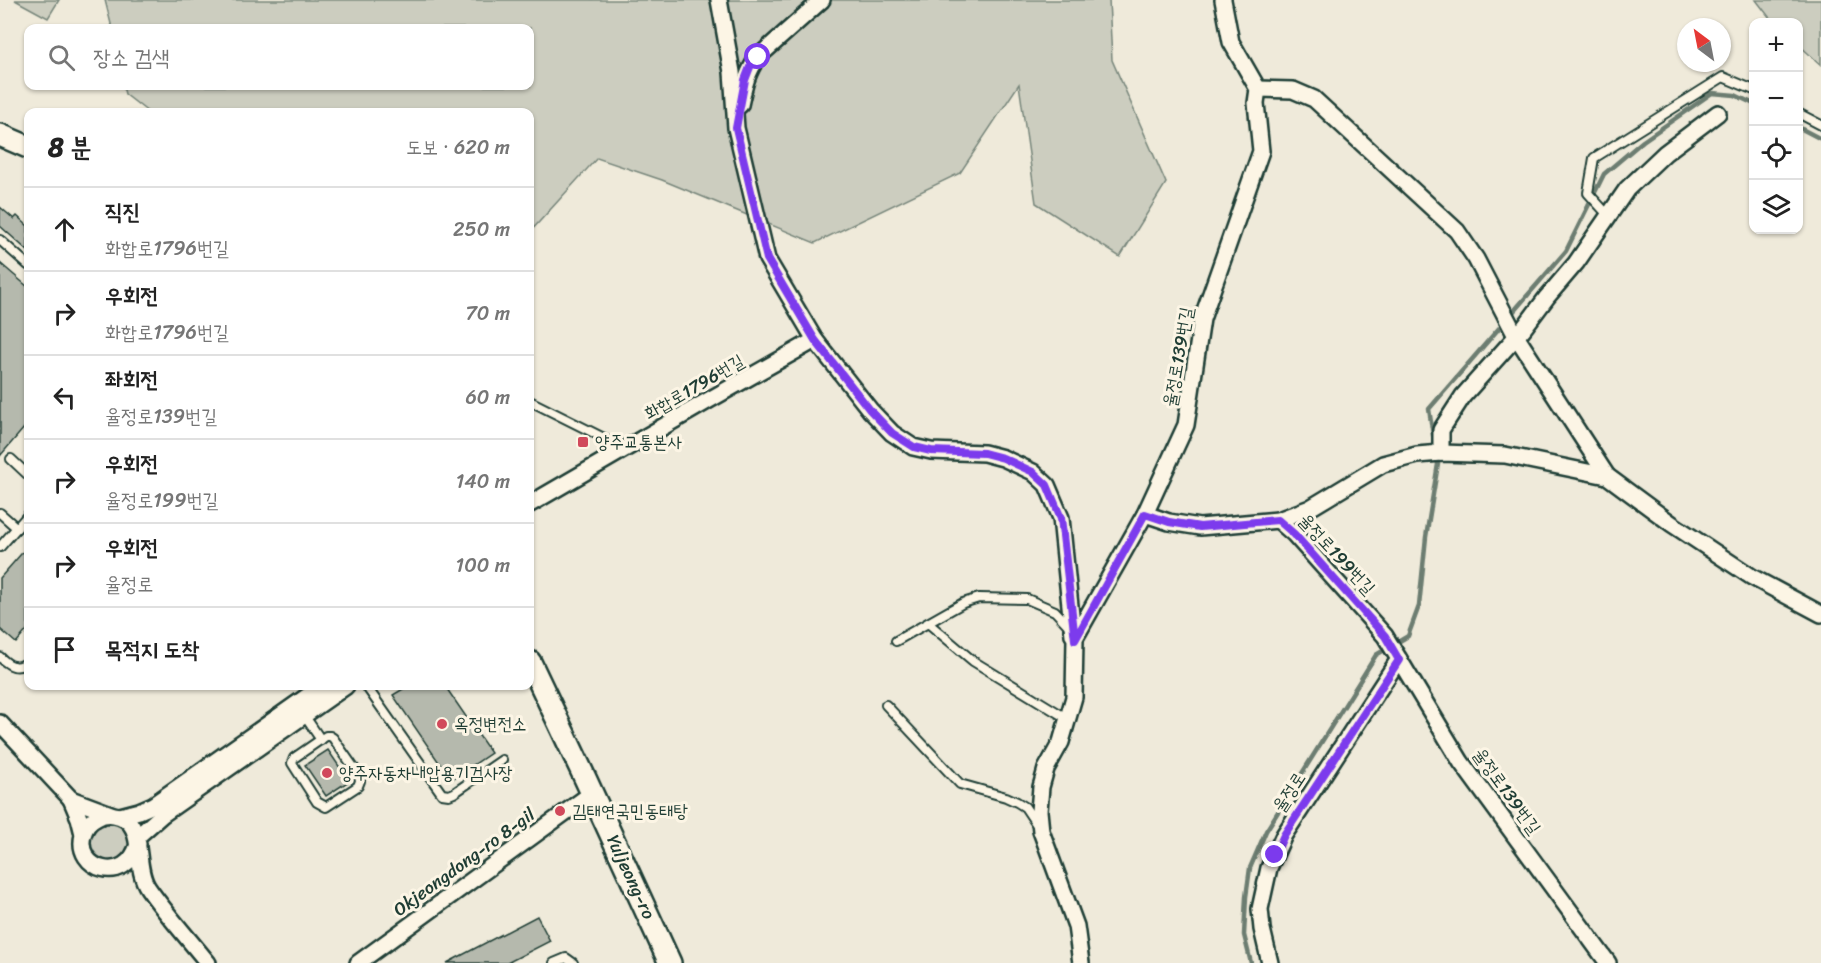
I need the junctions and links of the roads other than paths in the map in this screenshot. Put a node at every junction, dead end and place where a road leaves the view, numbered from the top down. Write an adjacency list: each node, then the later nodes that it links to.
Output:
1 (719, 0): 9 (street)
2 (822, 0): 9 (street)
3 (1223, 0): 5 (street, 율정로139번길)
4 (1749, 88): 12 (lane)
5 (1258, 89): 15 (street); 25 (street, 율정로139번길)
6 (1718, 113): 12 (street)
7 (1803, 116): 8 (lane)
8 (1821, 125)
9 (736, 128): 16 (street)
10 (0, 135): 11 (main road)
11 (24, 145)
12 (1608, 215): 15 (street)
13 (0, 240): 14 (lane)
14 (24, 261)
15 (1515, 334): 19 (street); 22 (street)
16 (815, 340): 18 (street, 화합로1796번길); 33 (street)
17 (534, 403): 18 (lane)
18 (618, 452): 23 (street, 화합로1796번길)
19 (1441, 453): 22 (street); 27 (street)
20 (12, 459): 21 (lane)
21 (24, 471)
22 (1607, 476): 30 (street)
23 (534, 502)
24 (0, 513): 28 (lane)
25 (1145, 514): 27 (street, 율정로199번길); 33 (street, 율정로139번길)
26 (24, 519): 28 (lane)
27 (1278, 520): 32 (street, 율정로199번길)
28 (16, 528): 29 (lane)
29 (0, 547)
30 (1821, 614)
31 (928, 623): 33 (lane); 34 (lane); 44 (lane)
32 (1385, 636): 36 (street, 율정로139번길)
33 (1074, 637): 44 (street, 율정로139번길)
34 (896, 641)
35 (0, 657): 37 (lane)
36 (1398, 658): 62 (street, 율정로); 63 (street, 율정로139번길)
37 (24, 665)
38 (534, 670): 48 (main road, Yuljeong-ro)
39 (315, 690): 50 (street)
40 (340, 690): 43 (street)
41 (369, 690): 47 (lane)
42 (886, 705): 51 (lane, 율정로139번길)
43 (304, 715): 46 (lane); 53 (street)
44 (1068, 719): 51 (street, 율정로139번길)
45 (0, 723): 49 (street)
46 (321, 740): 46 (lane)
47 (502, 760)
48 (592, 792): 57 (street, Okjeongdong-ro 8-gil); 60 (main road, Yuljeong-ro)
49 (71, 799): 50 (street); 52 (street)
50 (115, 815): 52 (street); 53 (street)
51 (1041, 831): 61 (street, 율정로139번길)
52 (83, 834): 54 (street)
53 (138, 841): 54 (street); 55 (street)
54 (114, 869): 55 (street)
55 (147, 886): 56 (street)
56 (208, 963)
57 (358, 963)
58 (554, 963): 59 (lane)
59 (573, 963)
60 (670, 963)
61 (1081, 963)
62 (1270, 963)
63 (1608, 963)

